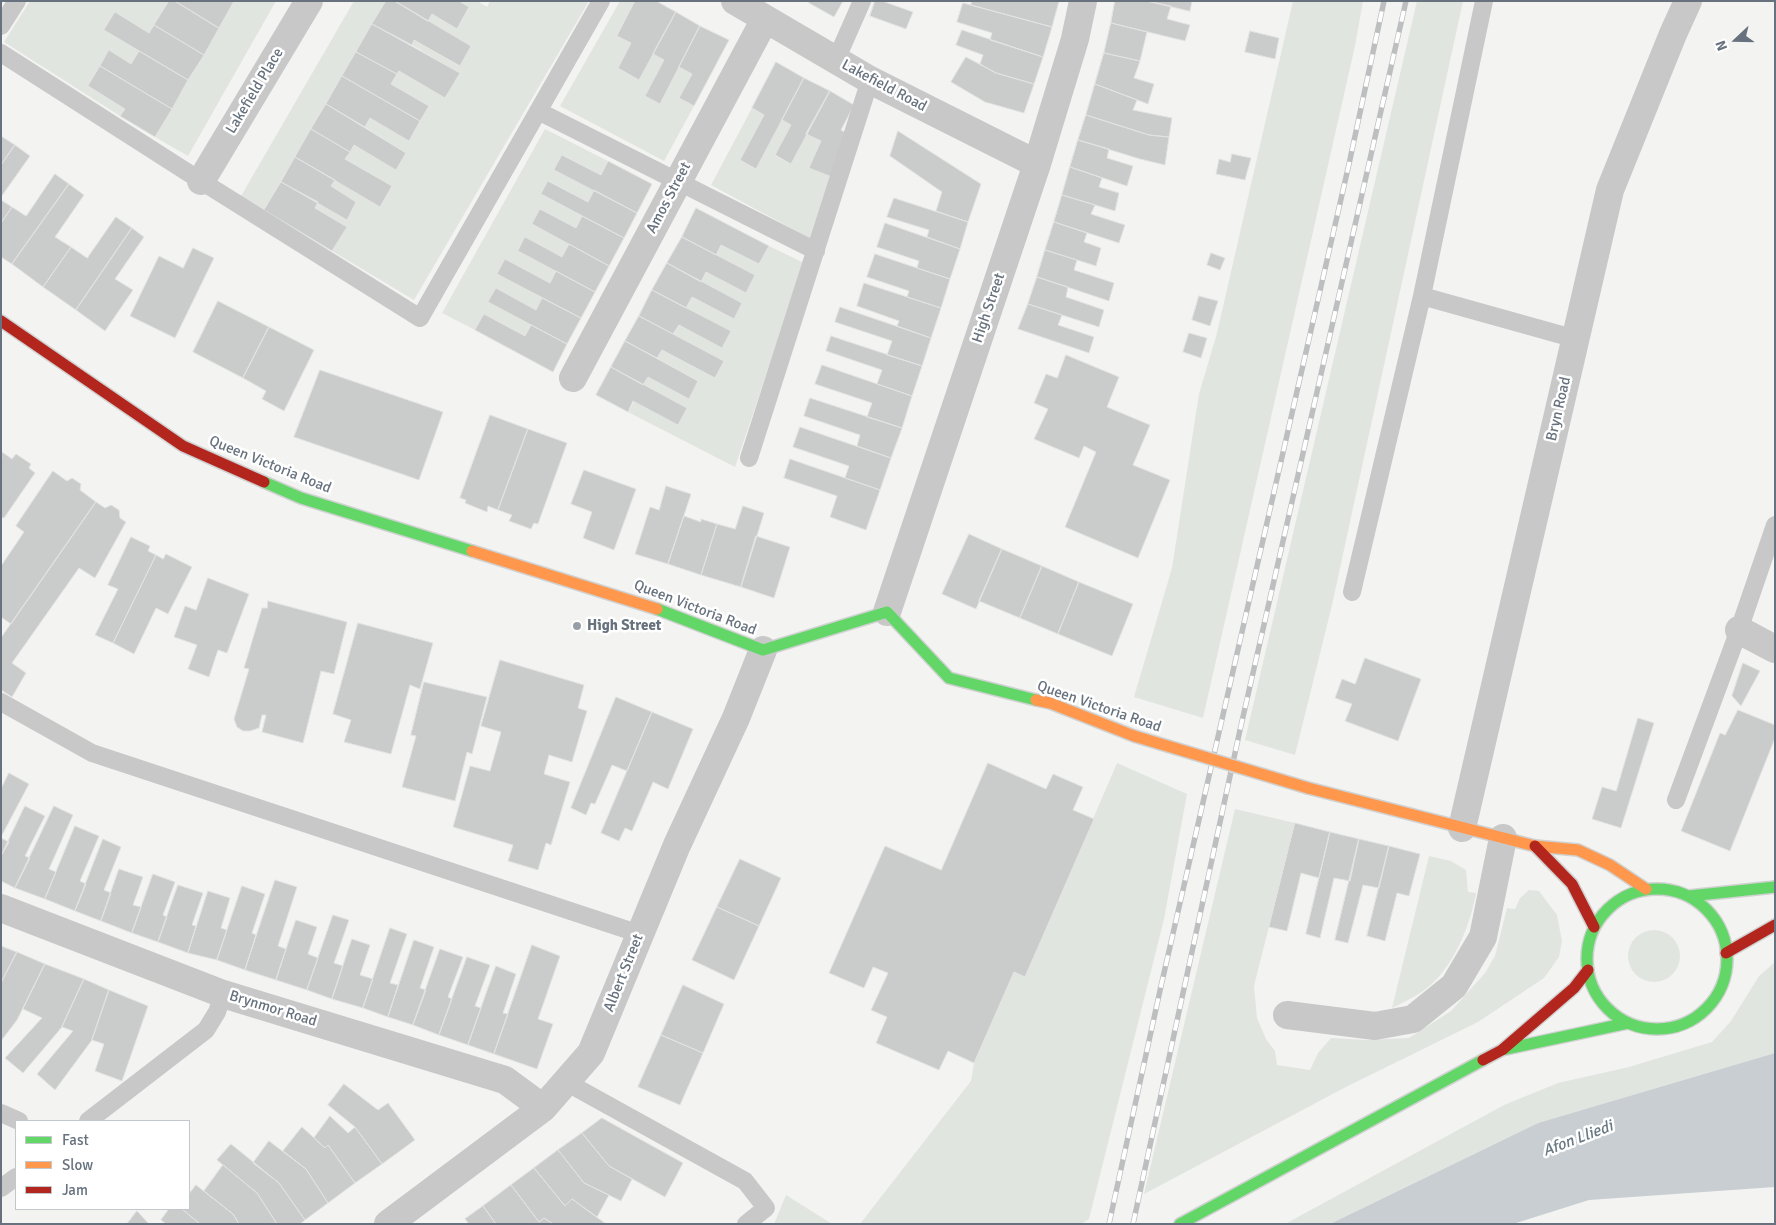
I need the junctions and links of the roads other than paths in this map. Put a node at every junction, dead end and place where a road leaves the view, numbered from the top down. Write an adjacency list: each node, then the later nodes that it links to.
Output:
1 (16, 1): 10 (lane)
2 (309, 1): 16 (street, Lakefield Place)
3 (601, 1): 14 (lane)
4 (735, 1): 9 (street, Lakefield Road)
5 (862, 1): 12 (lane)
6 (1083, 1): 15 (street, High Street)
7 (1484, 1): 19 (lane)
8 (1688, 1): 21 (street, Bryn Road)
9 (765, 19): 12 (street, Lakefield Road); 17 (street, Amos Street)
10 (1, 26)
11 (1, 53): 16 (lane)
12 (836, 60): 13 (street, Lakefield Road)
13 (870, 80): 15 (street, Lakefield Road); 18 (lane)
14 (538, 111): 16 (lane); 17 (lane)
15 (1037, 164): 26 (street, High Street)
16 (200, 181)
17 (678, 181): 18 (lane); 22 (street, Amos Street)
18 (816, 251): 23 (lane)
19 (1422, 296): 21 (lane); 25 (lane)
20 (1, 321): 29 (street, Queen Victoria Road)
21 (1576, 339): 32 (street, Bryn Road)
22 (573, 378)
23 (749, 458)
24 (1775, 525): 27 (lane)
25 (1352, 592)
26 (887, 612): 29 (street, Queen Victoria Road); 32 (street, Queen Victoria Road, bridge)
27 (1739, 630): 28 (street); 31 (lane)
28 (1775, 649)
29 (763, 650): 41 (street, Albert Street)
30 (1, 702): 41 (lane)
31 (1676, 800)
32 (1462, 828): 33 (street, Queen Victoria Road)
33 (1503, 838): 34 (street, Queen Victoria Road); 45 (street)
34 (1535, 846): 36 (street, Queen Victoria Road); 40 (street)
35 (1773, 885): 37 (street)
36 (1646, 889): 37 (street); 40 (street)
37 (1689, 896): 42 (street)
38 (1, 908): 44 (street, Brynmor Road)
39 (1775, 925): 42 (street)
40 (1594, 927): 43 (street)
41 (640, 934): 48 (street, Albert Street)
42 (1726, 953): 46 (street)
43 (1588, 970): 46 (street); 47 (street)
44 (223, 994): 49 (street, Brynmor Road); 52 (lane)
45 (1287, 1015)
46 (1628, 1023): 47 (street)
47 (1502, 1050): 57 (street)
48 (566, 1082): 49 (street, Albert Street); 56 (lane)
49 (543, 1108): 55 (street, Albert Street)
50 (1, 1113): 51 (lane)
51 (17, 1120)
52 (89, 1120)
53 (15, 1178): 54 (lane)
54 (1, 1188)
55 (388, 1224)
56 (746, 1224)
57 (1180, 1224)

